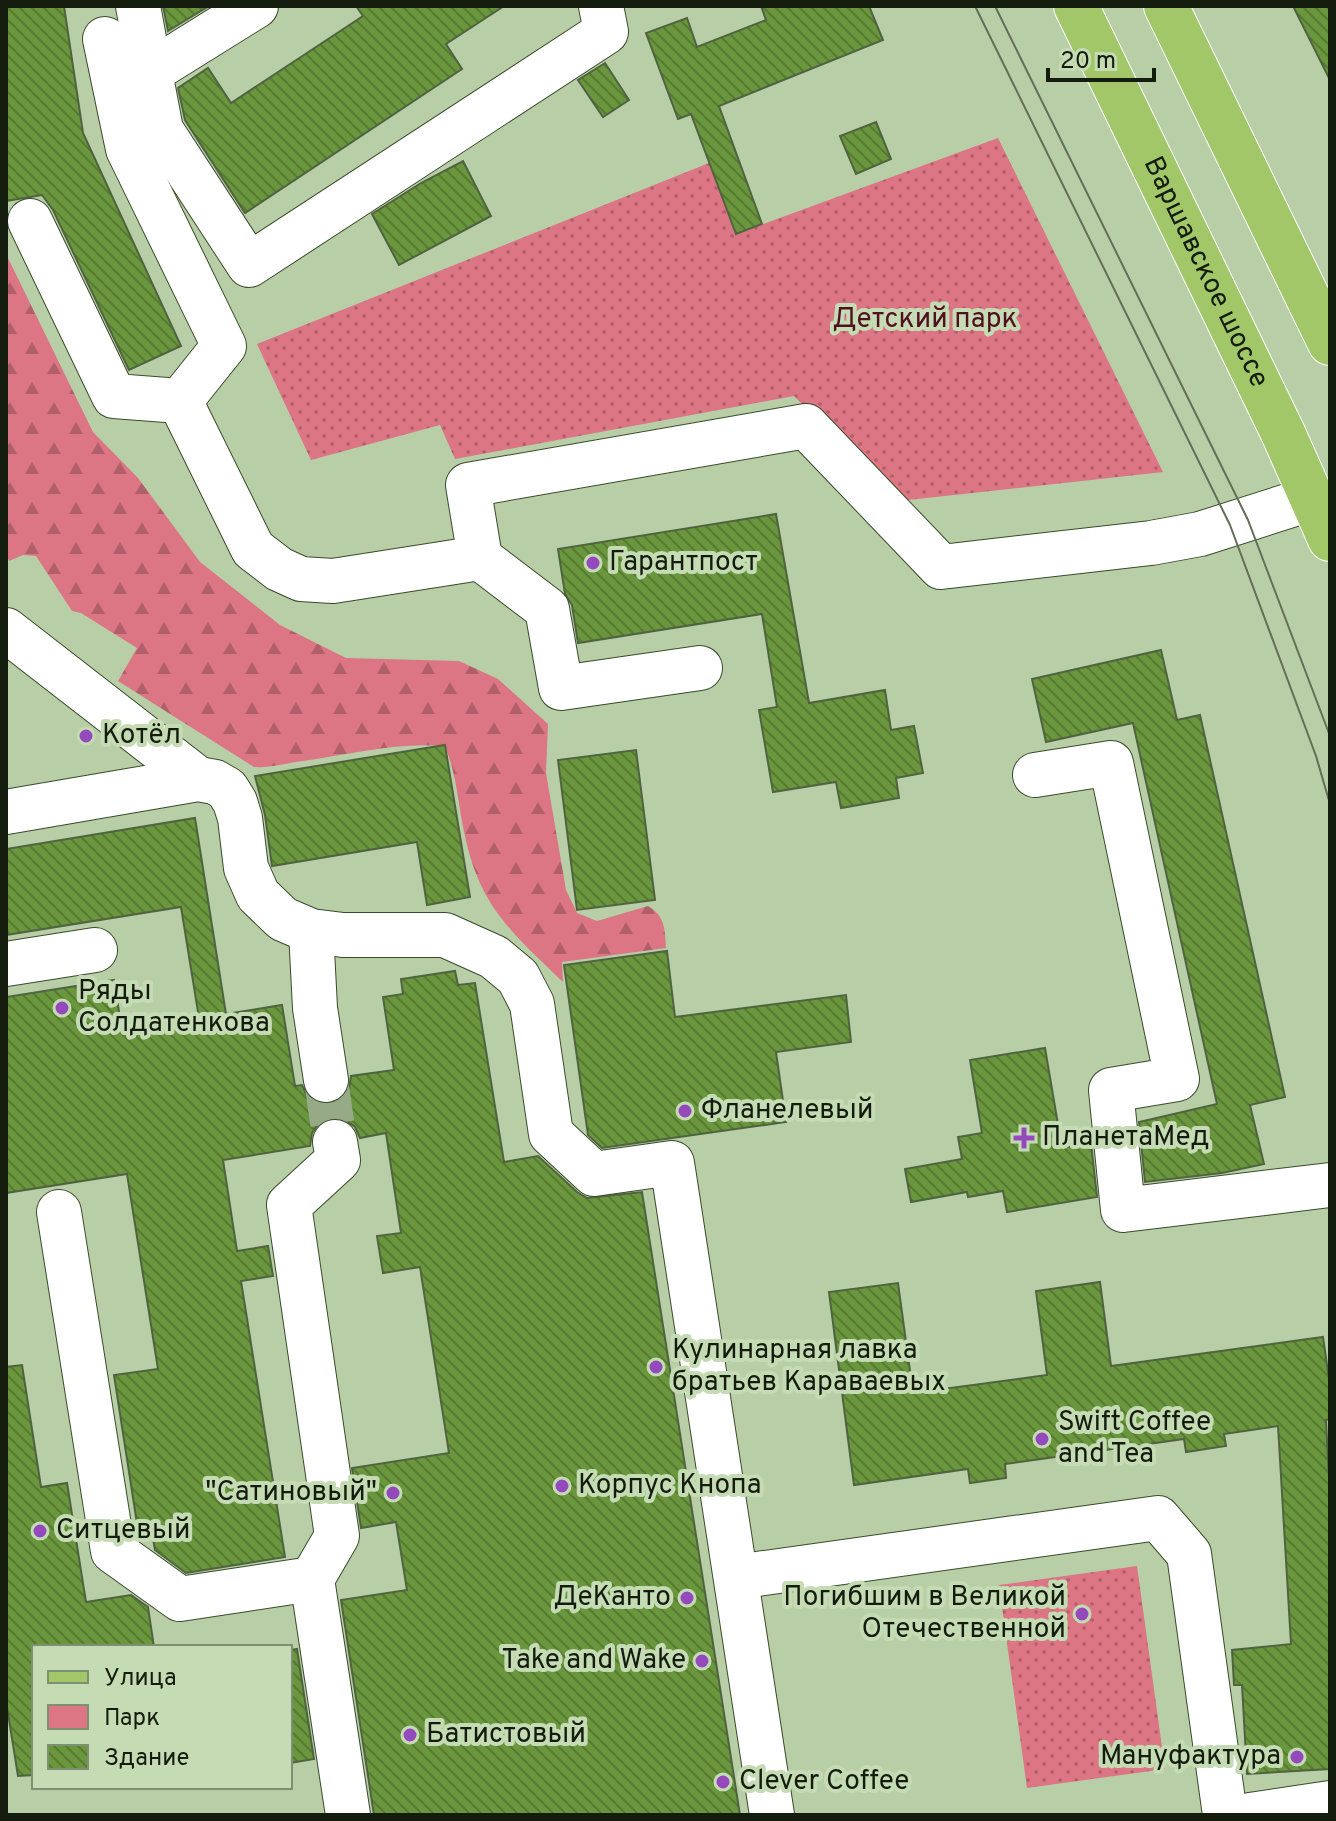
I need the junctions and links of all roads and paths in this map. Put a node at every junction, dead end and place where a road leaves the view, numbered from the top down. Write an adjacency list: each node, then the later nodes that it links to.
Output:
1 (138, 6): 7 (lane)
2 (256, 6): 7 (lane)
3 (601, 6): 7 (lane)
4 (1076, 6): 11 (main road, Варшавское шоссе)
5 (1166, 6): 9 (main road)
6 (105, 39): 10 (lane)
7 (150, 72)
8 (30, 221): 10 (lane)
9 (1330, 343)
10 (180, 401): 13 (lane)
11 (1313, 498): 12 (main road, Варшавское шоссе); 13 (lane)
12 (1330, 539)
13 (480, 558): 15 (lane)
14 (6, 630): 17 (lane)
15 (700, 668)
16 (1035, 775): 24 (lane)
17 (198, 779): 18 (lane); 19 (lane)
18 (6, 812)
19 (311, 931): 22 (lane); 26 (lane)
20 (95, 950): 21 (lane)
21 (6, 964)
22 (326, 1080)
23 (335, 1142): 27 (lane)
24 (1330, 1185)
25 (59, 1212): 27 (lane)
26 (736, 1577): 30 (lane); 31 (lane)
27 (312, 1579): 29 (lane)
28 (1330, 1803): 32 (lane)
29 (348, 1815)
30 (772, 1815)
31 (1225, 1815)
32 (1250, 1815)

